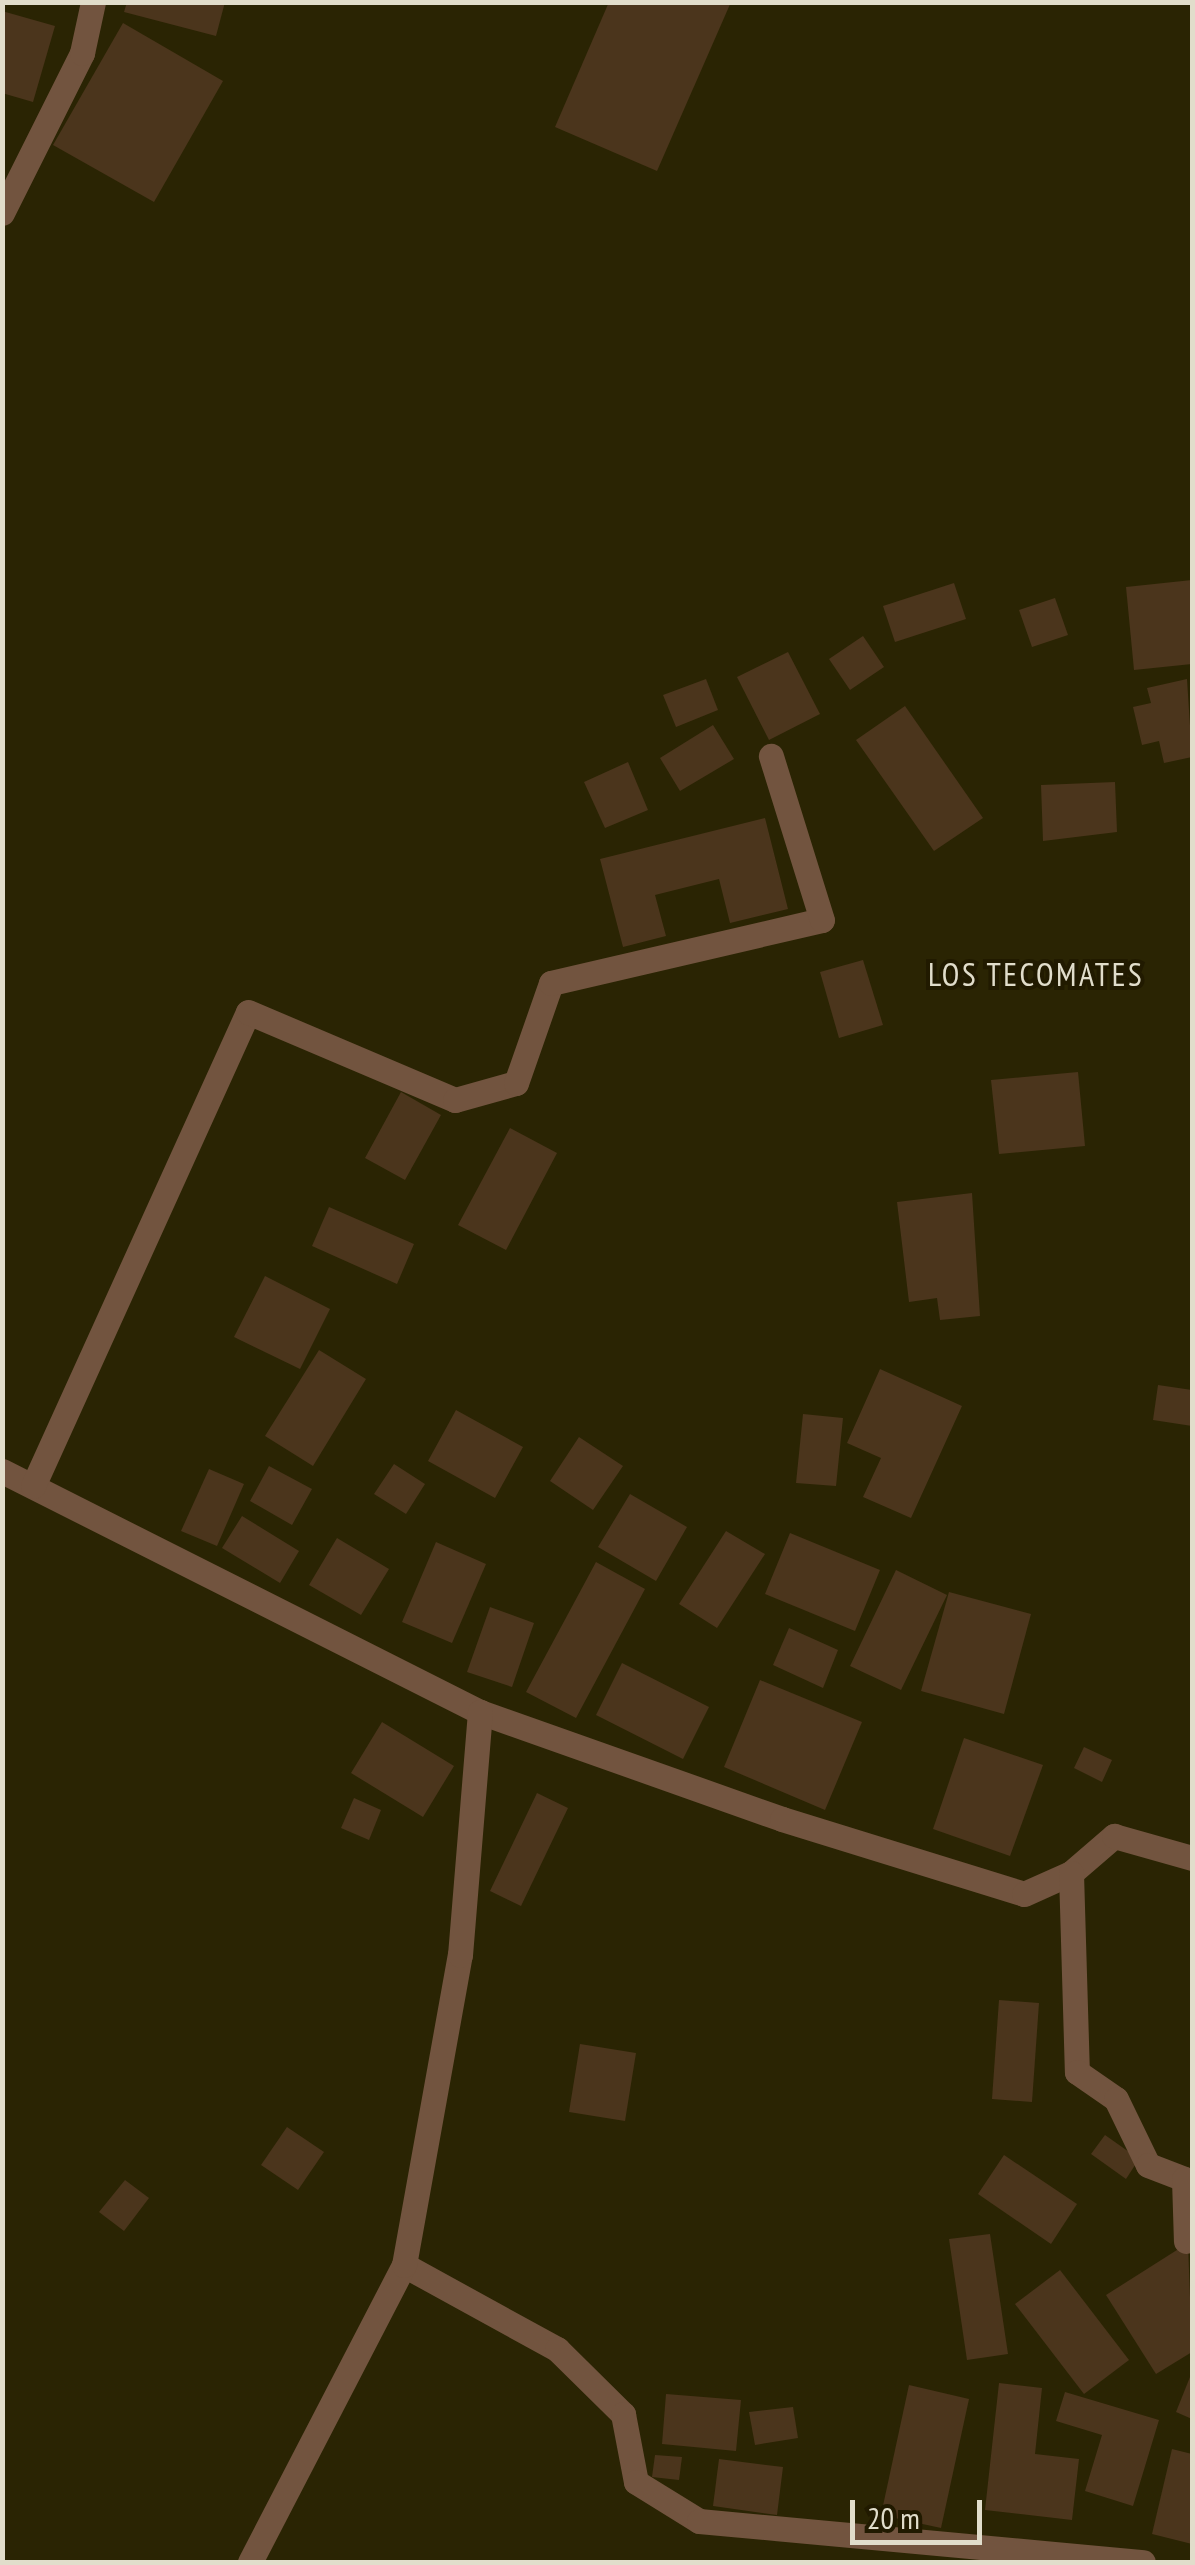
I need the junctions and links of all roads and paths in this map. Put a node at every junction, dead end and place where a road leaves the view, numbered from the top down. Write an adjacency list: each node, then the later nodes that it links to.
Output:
1 (94, 2): 2 (street)
2 (2, 212)
3 (772, 756): 5 (street)
4 (2, 1470): 5 (street)
5 (33, 1486): 6 (street)
6 (480, 1712): 8 (street); 10 (street)
7 (1192, 1858): 8 (street)
8 (1071, 1873): 9 (street)
9 (1186, 2241)
10 (404, 2264): 11 (street); 12 (street)
11 (250, 2562)
12 (1143, 2562)

